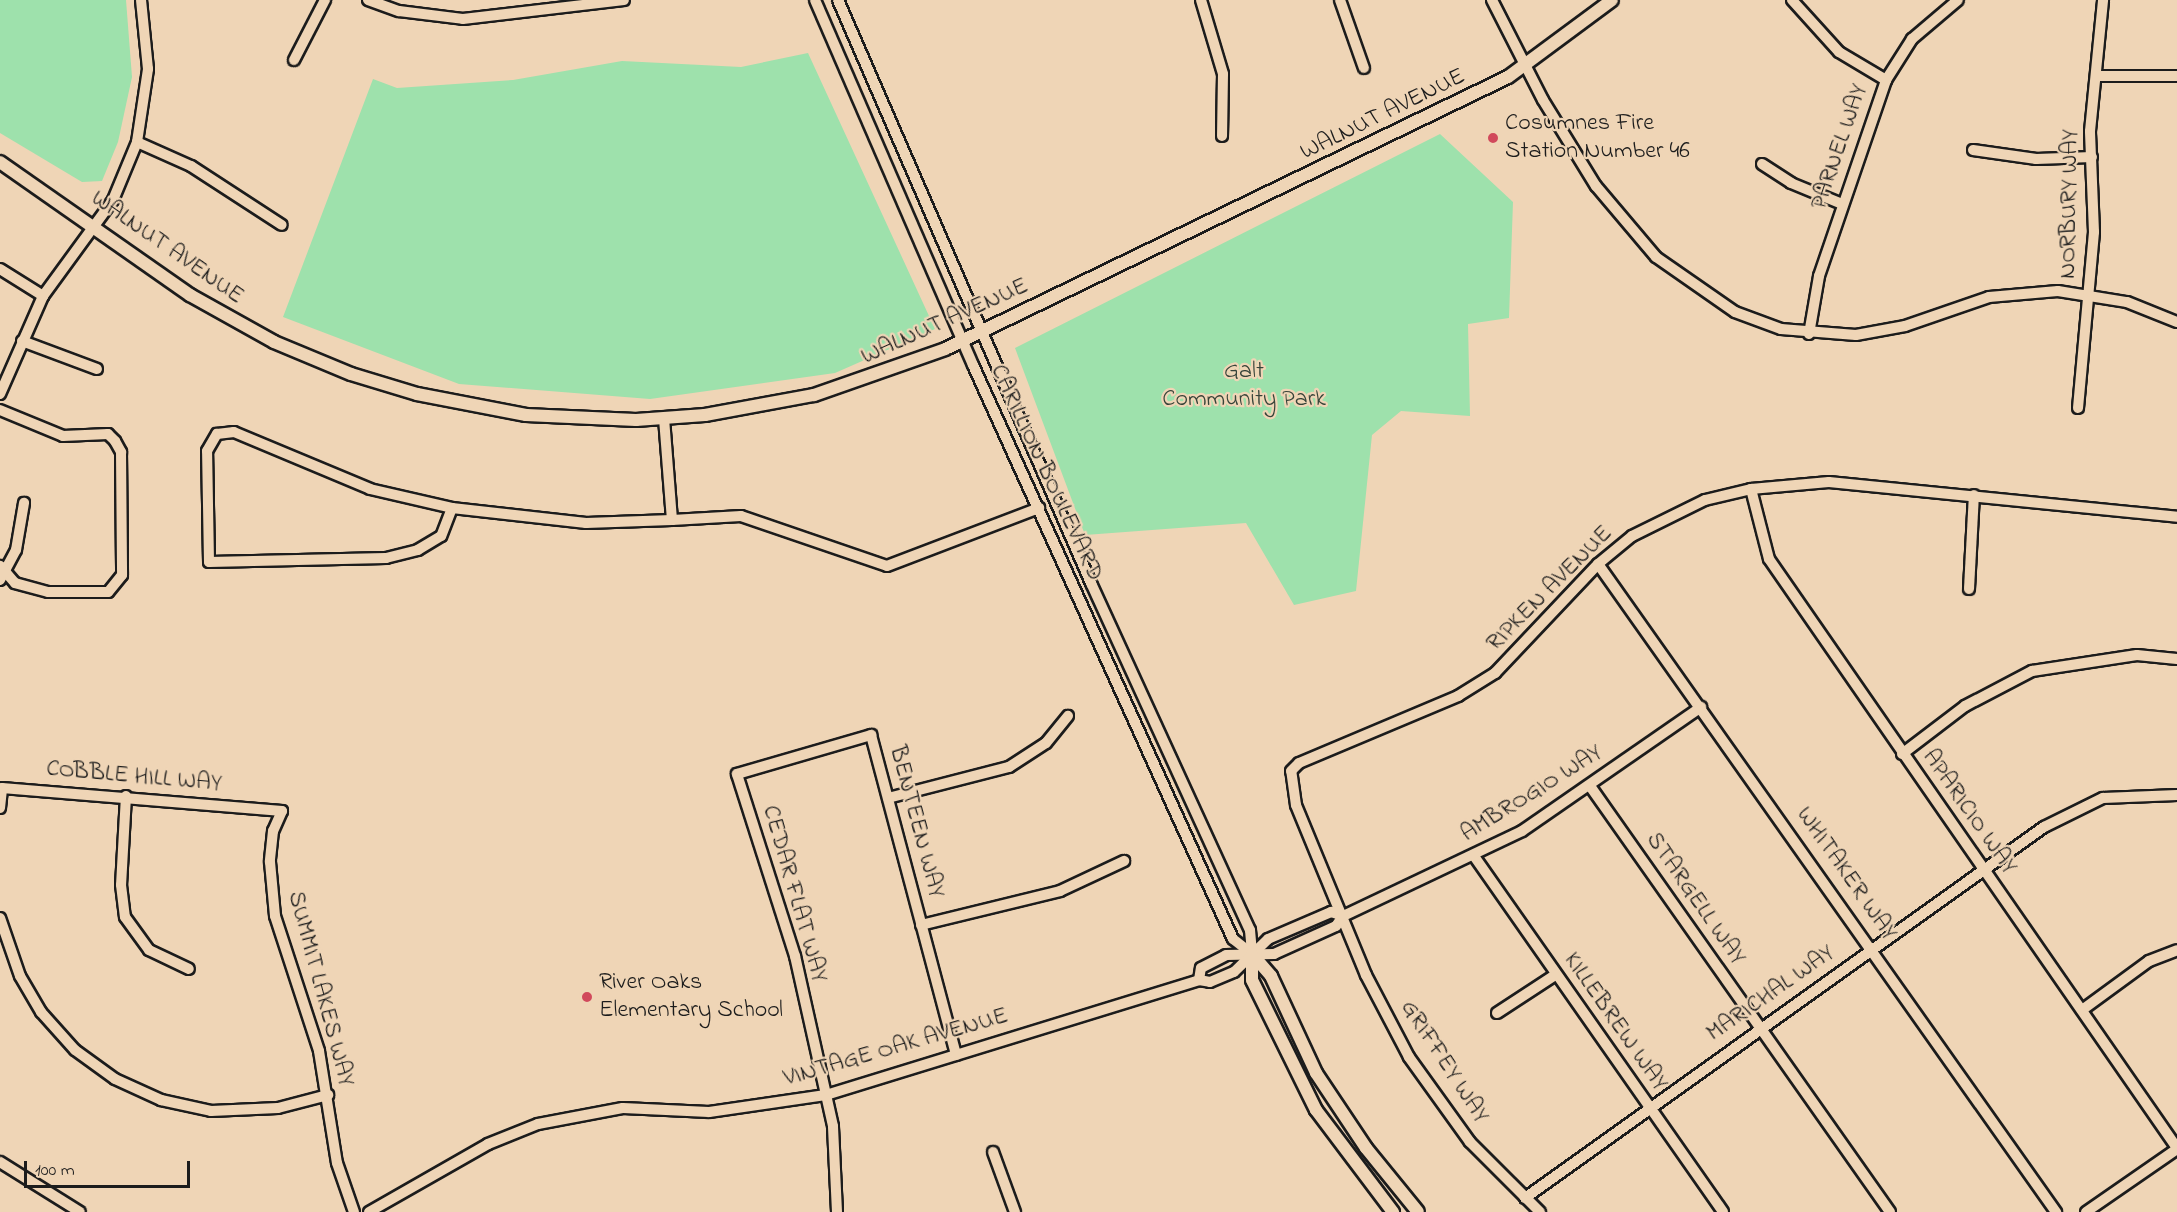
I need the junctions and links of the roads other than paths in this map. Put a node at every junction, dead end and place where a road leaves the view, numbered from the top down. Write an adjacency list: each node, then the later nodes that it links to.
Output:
1 (141, 0): 22 (street)
2 (325, 0): 15 (street)
3 (368, 0): 14 (street)
4 (624, 0): 14 (street)
5 (815, 0): 37 (street, CARILLION BOULEVARD)
6 (838, 0): 34 (street, CARILLION BOULEVARD)
7 (1201, 0): 21 (street)
8 (1340, 0): 17 (street)
9 (1492, 0): 16 (street)
10 (1612, 0): 16 (street, WALNUT AVENUE)
11 (1792, 0): 20 (street)
12 (1958, 0): 20 (street, PARNEL WAY)
13 (2103, 0): 18 (street, NORBURY WAY)
14 (560, 3)
15 (294, 60)
16 (1527, 63): 34 (street, WALNUT AVENUE); 35 (street)
17 (1364, 68)
18 (2096, 76): 19 (street); 24 (street, NORBURY WAY)
19 (2177, 76)
20 (1886, 80): 27 (street, PARNEL WAY)
21 (1222, 136)
22 (137, 142): 28 (street); 29 (street)
23 (1973, 150): 24 (street)
24 (2092, 157): 31 (street, NORBURY WAY)
25 (0, 162): 28 (street, WALNUT AVENUE)
26 (1762, 164): 27 (street)
27 (1842, 204): 35 (street, PARNEL WAY)
28 (96, 225): 32 (street); 42 (street, WALNUT AVENUE)
29 (282, 225)
30 (0, 269): 32 (street)
31 (2090, 294): 33 (street); 35 (street); 40 (street, NORBURY WAY)
32 (43, 296): 36 (street)
33 (2177, 322)
34 (985, 330): 37 (street, WALNUT AVENUE); 73 (street, CARILLION BOULEVARD)
35 (1809, 334)
36 (22, 341): 38 (street); 39 (street)
37 (962, 341): 42 (street, WALNUT AVENUE); 47 (street, CARILLION BOULEVARD)
38 (97, 369)
39 (0, 394)
40 (2078, 408)
41 (0, 410): 51 (street)
42 (664, 419): 49 (street)
43 (1751, 489): 44 (street, RIPKEN AVENUE); 50 (street, RIPKEN AVENUE); 56 (street, APARICIO WAY)
44 (1974, 495): 48 (street, RIPKEN AVENUE); 52 (street)
45 (24, 503): 51 (street)
46 (452, 508): 46 (street); 49 (street)
47 (1039, 508): 49 (street); 73 (street, CARILLION BOULEVARD)
48 (2177, 517)
49 (672, 520)
50 (1598, 564): 54 (street, WHITAKER WAY); 67 (street, RIPKEN AVENUE)
51 (2, 573)
52 (1969, 590)
53 (2177, 659): 56 (street)
54 (1701, 707): 58 (street, AMBROGIO WAY); 70 (street, WHITAKER WAY)
55 (1068, 716): 61 (street)
56 (1902, 754): 66 (street, APARICIO WAY)
57 (736, 774): 61 (street, BENTEEN WAY); 82 (street, CEDAR FLAT WAY)
58 (1590, 786): 64 (street, AMBROGIO WAY); 79 (street, STARGELL WAY)
59 (2177, 795): 66 (street, MARICHAL WAY)
60 (126, 796): 62 (street, COBBLE HILL WAY); 63 (street, COBBLE HILL WAY); 74 (street)
61 (888, 798): 69 (street, BENTEEN WAY)
62 (0, 808)
63 (282, 811): 81 (street, SUMMIT LAKES WAY)
64 (1474, 856): 67 (street, AMBROGIO WAY); 75 (street, KILLEBREW WAY)
65 (1124, 861): 69 (street)
66 (1983, 870): 70 (street, MARICHAL WAY); 77 (street, APARICIO WAY)
67 (1343, 916): 73 (street, AMBROGIO WAY); 73 (street, AMBROGIO WAY); 87 (street, GRIFFEY WAY)
68 (0, 918): 72 (street)
69 (921, 925): 80 (street, BENTEEN WAY)
70 (1873, 948): 79 (street, MARICHAL WAY); 98 (street, WHITAKER WAY)
71 (2177, 950): 77 (street)
72 (4, 951): 81 (street)
73 (1252, 954): 76 (street, VINTAGE OAK AVENUE); 76 (street); 93 (street, CARILLION BOULEVARD); 94 (street, CARILLION BOULEVARD)
74 (189, 969)
75 (1555, 975): 78 (street); 83 (street, KILLEBREW WAY)
76 (1199, 980): 80 (street, VINTAGE OAK AVENUE)
77 (2082, 1010): 84 (street, APARICIO WAY)
78 (1497, 1013)
79 (1759, 1028): 83 (street, MARICHAL WAY); 97 (street, STARGELL WAY)
80 (956, 1055): 82 (street, VINTAGE OAK AVENUE)
81 (328, 1095): 89 (street, SUMMIT LAKES WAY)
82 (826, 1095): 90 (street, VINTAGE OAK AVENUE); 91 (street, CEDAR FLAT WAY)
83 (1649, 1106): 87 (street, MARICHAL WAY); 96 (street, KILLEBREW WAY)
84 (2177, 1148): 99 (street)
85 (993, 1152): 92 (street)
86 (2, 1167): 88 (street)
87 (1525, 1198): 95 (street, GRIFFEY WAY)
88 (81, 1212)
89 (354, 1212)
90 (369, 1212)
91 (837, 1212)
92 (1015, 1212)
93 (1393, 1212)
94 (1418, 1212)
95 (1539, 1212)
96 (1723, 1212)
97 (1890, 1212)
98 (2056, 1212)
99 (2086, 1212)

